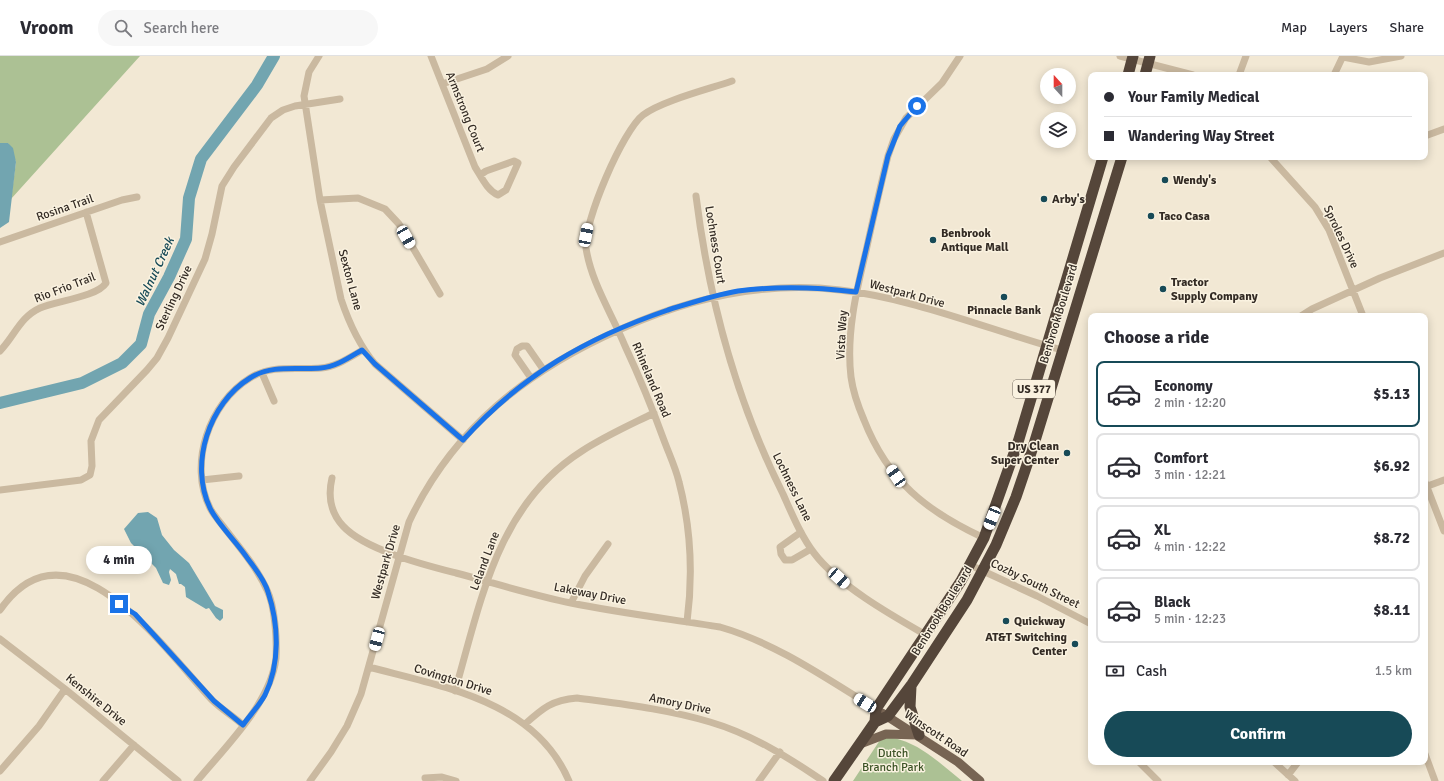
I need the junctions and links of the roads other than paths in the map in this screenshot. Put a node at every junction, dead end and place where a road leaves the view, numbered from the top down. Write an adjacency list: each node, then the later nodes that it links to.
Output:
1 (319, 56): 19 (street)
2 (431, 56): 17 (street, Armstrong Court)
3 (508, 56): 17 (street)
4 (960, 56): 33 (street, Vista Way)
5 (1120, 56): 9 (street)
6 (1246, 56): 14 (street)
7 (1401, 56): 8 (street)
8 (1343, 57): 15 (street)
9 (1133, 58): 10 (street); 11 (highway)
10 (1149, 59): 12 (highway); 13 (street)
11 (1129, 72)
12 (1146, 72)
13 (1185, 72)
14 (1239, 72)
15 (1336, 72)
16 (732, 81): 38 (street, Rhineland Road)
17 (442, 84): 25 (street, Armstrong Court)
18 (340, 99): 19 (street)
19 (305, 105): 28 (street, Sexton Lane); 54 (street, Sterling Drive)
20 (1444, 129): 21 (street)
21 (1428, 135)
22 (1102, 160): 39 (highway, Benbrook Boulevard / US 377)
23 (1121, 160): 41 (highway, Benbrook Boulevard / US 377)
24 (1273, 160): 32 (street, Sproles Drive)
25 (480, 175): 25 (street, Armstrong Court)
26 (696, 196): 35 (street, Lochness Court)
27 (137, 197): 29 (street, Rosina Trail)
28 (320, 200): 34 (street); 40 (street, Sexton Lane)
29 (86, 212): 30 (street, Rosina Trail); 42 (street, Rio Frio Trail)
30 (0, 242)
31 (1444, 253): 32 (street)
32 (1354, 290): 36 (street); 37 (street, Sproles Drive)
33 (856, 292): 35 (street, Westpark Drive); 39 (street, Westpark Drive); 58 (street, Vista Way)
34 (440, 294)
35 (712, 297): 38 (street, Westpark Drive); 57 (street, Lochness Lane)
36 (1306, 313)
37 (1362, 313)
38 (618, 330): 43 (street, Westpark Drive); 47 (street, Rhineland Road)
39 (1046, 346): 41 (street, Westpark Drive); 58 (highway, Benbrook Boulevard / US 377)
40 (362, 350): 44 (street); 48 (street, Sexton Lane)
41 (1062, 350): 63 (highway, Benbrook Boulevard / US 377)
42 (0, 351)
43 (543, 369): 45 (street, Westpark Drive); 45 (street)
44 (262, 373): 46 (street); 51 (street)
45 (531, 378): 48 (street, Westpark Drive)
46 (274, 401)
47 (654, 413): 64 (street, Leland Lane); 67 (street, Rhineland Road)
48 (463, 440): 61 (street, Westpark Drive)
49 (239, 476): 51 (street)
50 (332, 478): 61 (street, Lakeway Drive)
51 (202, 480): 79 (street)
52 (1444, 480): 53 (street)
53 (1428, 484)
54 (0, 490)
55 (1428, 490): 56 (street)
56 (1444, 531)
57 (802, 532): 60 (street, Lochness Lane); 60 (street)
58 (984, 538): 62 (highway, Benbrook Boulevard / US 377)
59 (608, 544): 65 (street)
60 (812, 549): 69 (street, Lochness Lane)
61 (399, 557): 64 (street, Lakeway Drive); 71 (street, Westpark Drive)
62 (970, 565): 63 (street, Cozby South Street); 69 (highway, Benbrook Boulevard / US 377)
63 (982, 571): 68 (street, Cozby South Street); 72 (highway, Benbrook Boulevard / US 377)
64 (487, 581): 65 (street, Lakeway Drive); 74 (street, Leland Lane)
65 (571, 603): 67 (street, Lakeway Drive)
66 (0, 610): 79 (street)
67 (687, 622): 75 (street, Lakeway Drive)
68 (1088, 622)
69 (926, 635): 75 (highway, Benbrook Boulevard / US 377)
70 (0, 639): 73 (street, Kenshire Drive)
71 (369, 667): 74 (street, Covington Drive); 94 (street, Westpark Drive)
72 (912, 684): 76 (highway, Benbrook Boulevard / US 377); 80 (highway)
73 (65, 689): 82 (street, Kenshire Drive); 88 (street)
74 (455, 691): 78 (street, Covington Drive)
75 (876, 709): 76 (main road, Winscott Road); 77 (highway, Benbrook Boulevard / US 377)
76 (888, 716): 77 (highway, Benbrook Boulevard / US 377); 80 (main road, Winscott Road)
77 (875, 722): 81 (highway, Benbrook Boulevard / US 377)
78 (525, 724): 83 (street, Amory Drive); 96 (street, Covington Drive)
79 (243, 725): 93 (street)
80 (919, 735): 81 (main road); 100 (main road, Winscott Road)
81 (860, 744): 99 (highway, Benbrook Boulevard / US 377)
82 (134, 745): 91 (street); 92 (street, Kenshire Drive)
83 (780, 752): 97 (street); 98 (street, Amory Drive)
84 (1428, 762): 103 (street)
85 (1142, 765): 101 (street)
86 (1277, 765): 89 (street)
87 (1296, 765): 89 (street)
88 (0, 771)
89 (1288, 775): 102 (street)
90 (425, 778): 95 (street)
91 (103, 781)
92 (178, 781)
93 (197, 781)
94 (310, 781)
95 (456, 781)
96 (568, 781)
97 (759, 781)
98 (824, 781)
99 (834, 781)
100 (980, 781)
101 (1158, 781)
102 (1295, 781)
103 (1435, 781)

